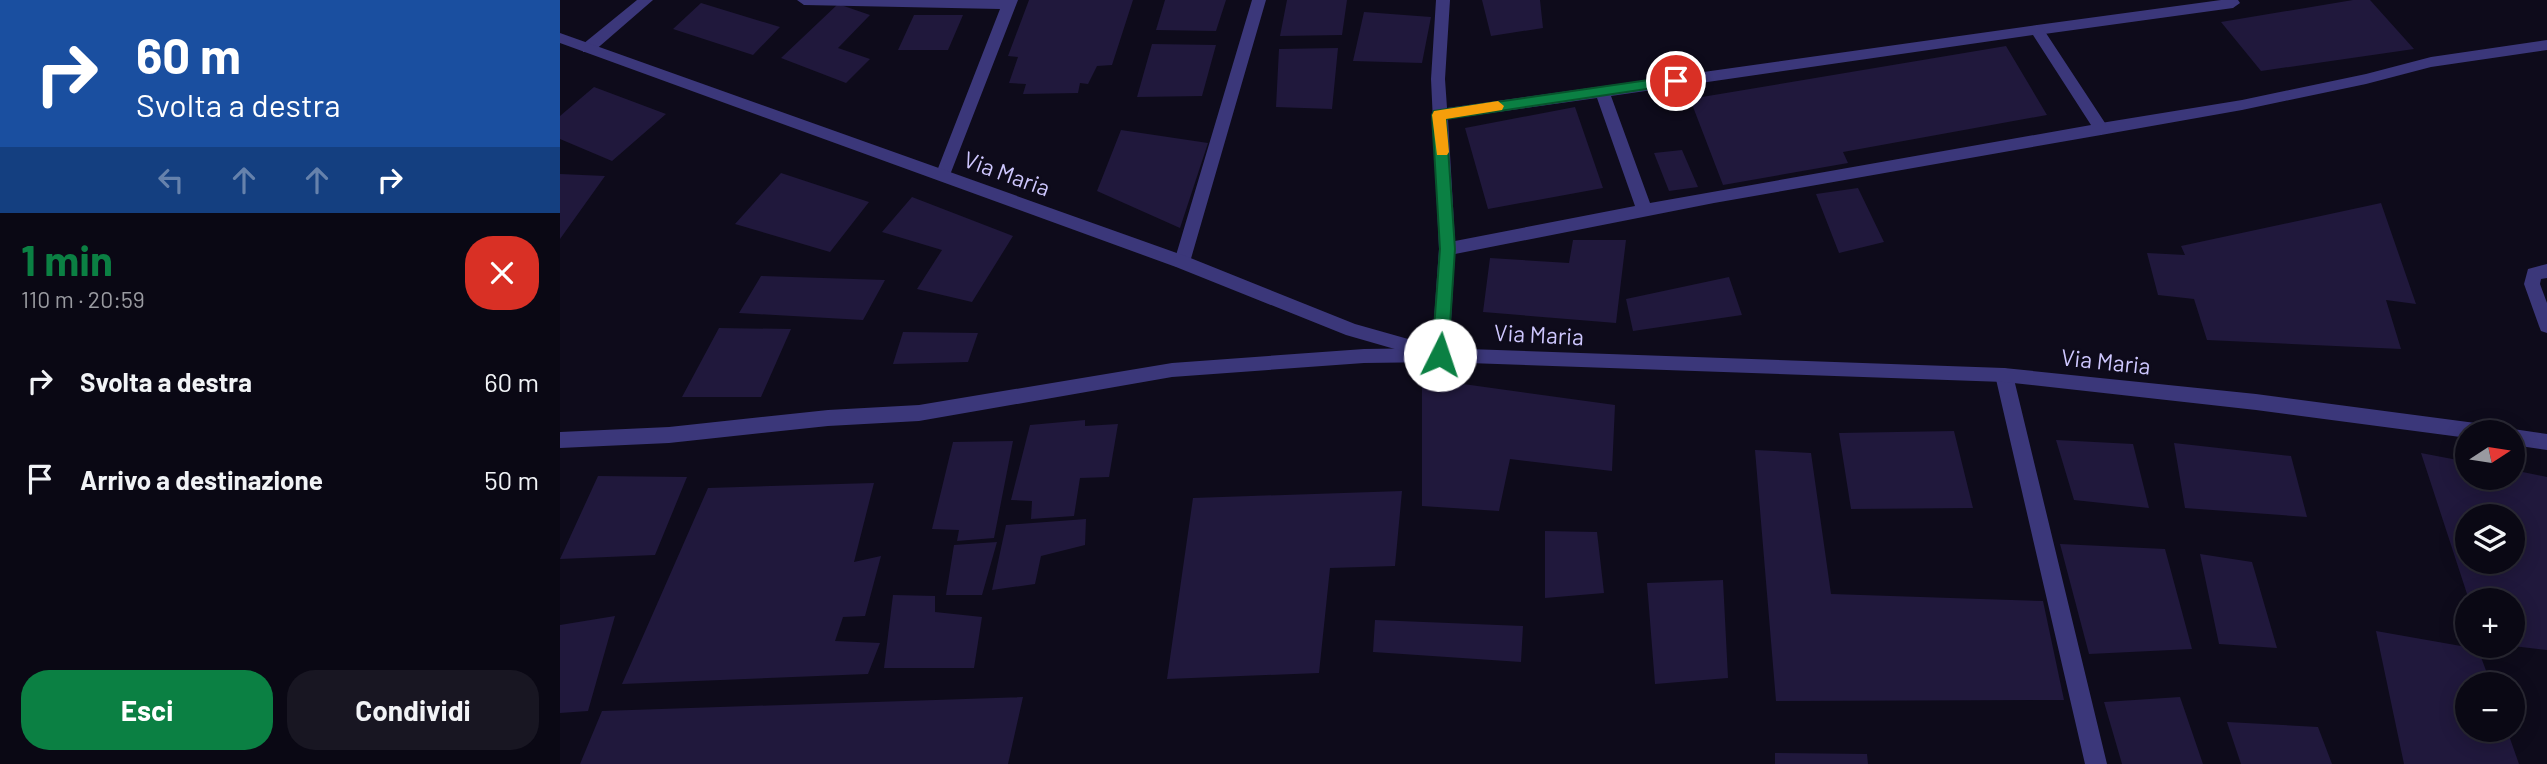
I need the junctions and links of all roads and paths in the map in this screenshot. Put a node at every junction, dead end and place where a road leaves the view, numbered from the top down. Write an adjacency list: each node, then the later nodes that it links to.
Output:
1 (646, 0): 10 (street)
2 (804, 0): 6 (street)
3 (1259, 0): 17 (street)
4 (1443, 0): 12 (street)
5 (2231, 0): 7 (street)
6 (1010, 3): 14 (street)
7 (2037, 30): 11 (street); 13 (street)
8 (560, 38): 10 (street, Via Maria)
9 (2547, 46): 13 (street)
10 (588, 48): 14 (street, Via Maria)
11 (1602, 90): 12 (street); 15 (street)
12 (1439, 115): 16 (street)
13 (2101, 129): 15 (street)
14 (943, 176): 17 (street, Via Maria)
15 (1644, 210): 16 (street)
16 (1447, 249): 20 (street)
17 (1182, 262): 20 (street, Via Maria)
18 (2547, 271): 19 (street)
19 (2547, 326)
20 (1440, 355): 21 (street, Via Maria); 25 (street)
21 (2004, 375): 22 (street, Via Maria); 26 (street)
22 (2455, 428)
23 (2525, 439): 24 (street)
24 (2547, 442)
25 (562, 444)
26 (2096, 764)

